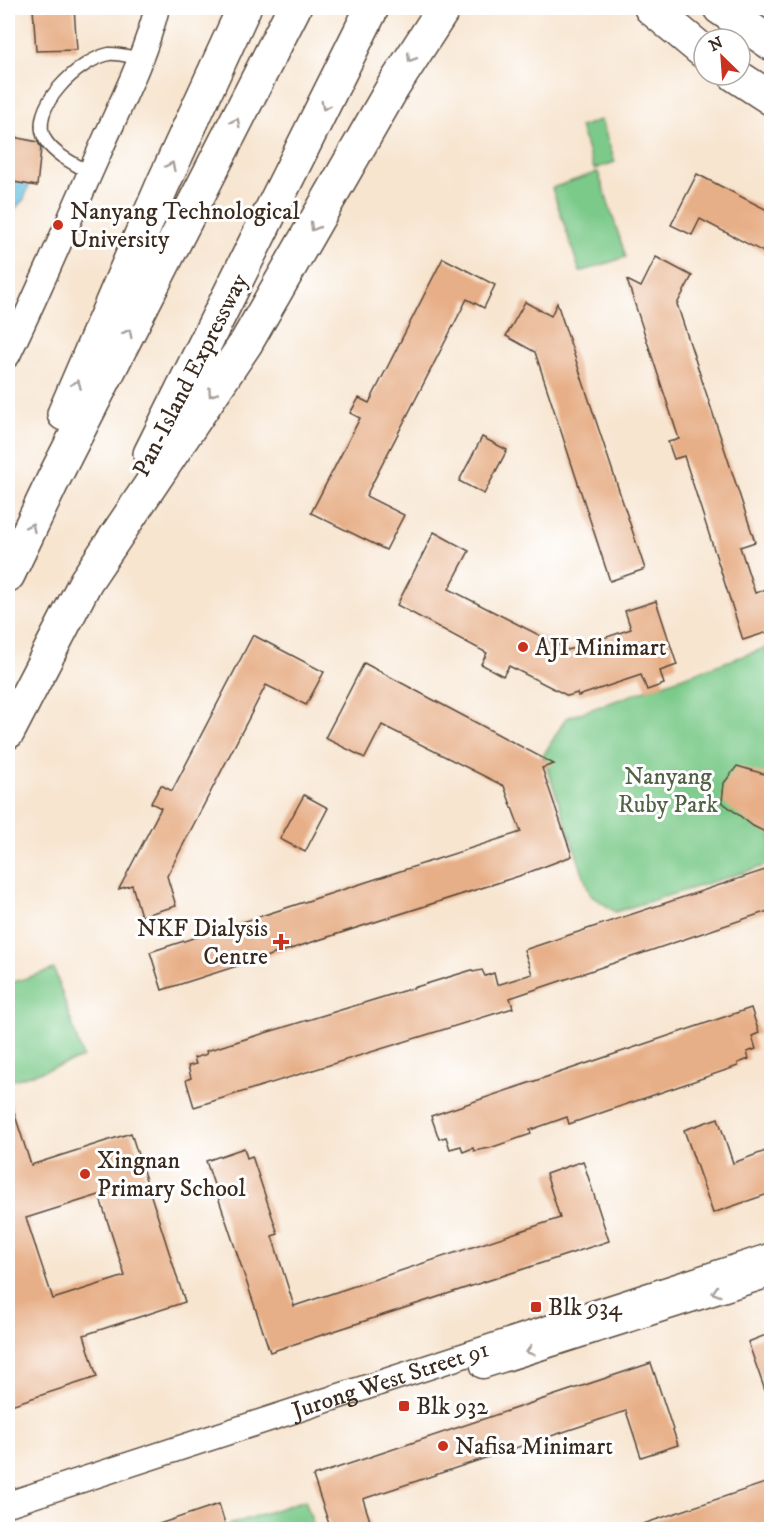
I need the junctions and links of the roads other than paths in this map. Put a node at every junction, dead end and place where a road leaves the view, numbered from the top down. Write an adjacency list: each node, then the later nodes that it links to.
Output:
1 (157, 8): 10 (street)
2 (244, 8): 15 (main road, one-way to 2)
3 (372, 8): 17 (main road, Pan-Island Expressway, one-way to 17)
4 (443, 8): 17 (main road, one-way to 17)
5 (651, 8): 8 (main road)
6 (720, 8): 9 (main road)
7 (291, 15): 15 (main road, one-way to 7)
8 (692, 41)
9 (771, 44)
10 (141, 59): 13 (street); 13 (lane)
11 (752, 86): 12 (main road)
12 (771, 99)
13 (90, 173): 14 (street)
14 (8, 355)
15 (54, 478): 16 (main road, one-way to 15)
16 (8, 575)
17 (86, 581): 18 (main road, Pan-Island Expressway)
18 (8, 732)
19 (771, 1255): 21 (street, Jurong West Street 91)
20 (771, 1274): 22 (street, Jurong West Street 91, one-way to 22)
21 (8, 1504)
22 (8, 1522)

